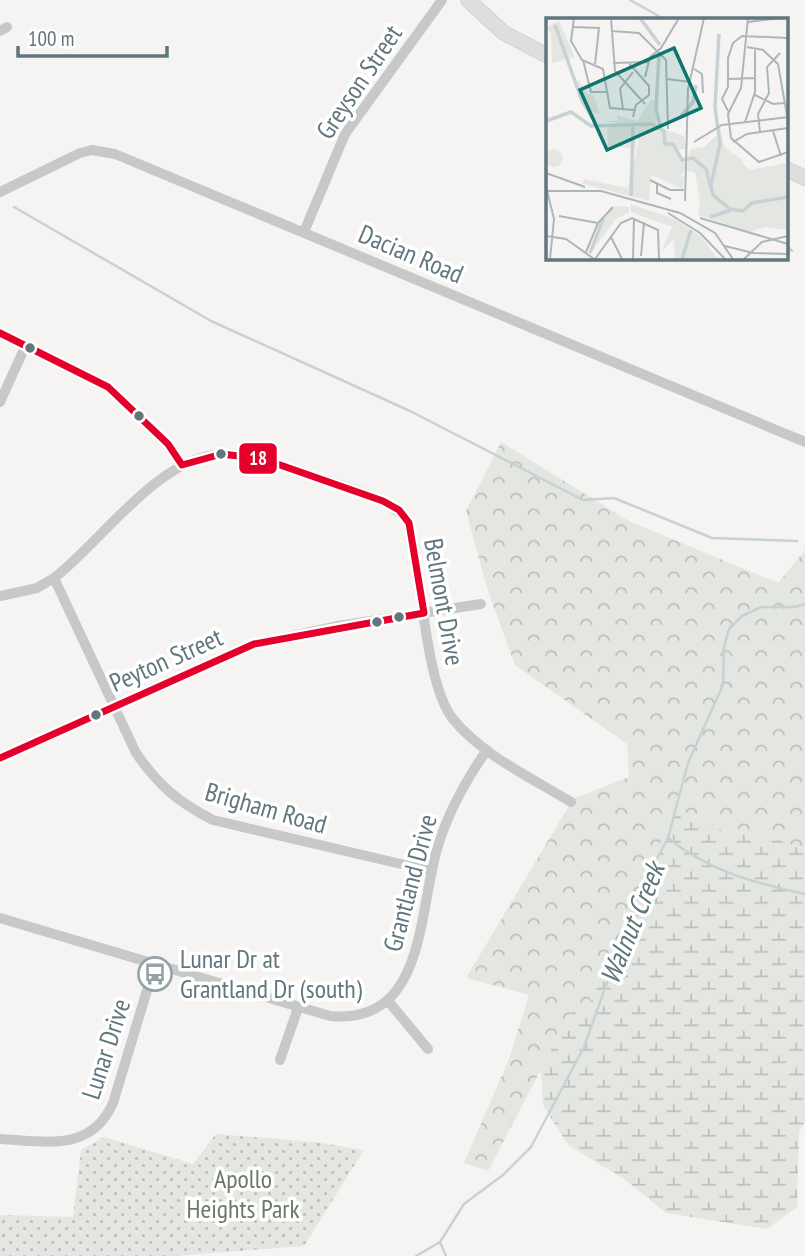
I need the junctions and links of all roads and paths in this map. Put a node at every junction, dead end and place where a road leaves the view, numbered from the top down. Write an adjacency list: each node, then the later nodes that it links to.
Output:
1 (442, 0): 7 (street, Greyson Street)
2 (468, 0): 3 (street)
3 (546, 55)
4 (788, 170): 5 (street)
5 (805, 178)
6 (0, 192): 7 (street, Dacian Road)
7 (304, 232): 11 (street, Dacian Road)
8 (0, 333): 9 (street)
9 (25, 347): 10 (street); 12 (street)
10 (0, 402)
11 (805, 442)
12 (182, 465): 13 (street, Belmont Drive); 16 (street, Belmont Drive)
13 (54, 578): 14 (street, Belmont Drive); 17 (street, Brigham Road)
14 (0, 596)
15 (481, 604): 16 (street, Peyton Street)
16 (424, 612): 17 (street, Peyton Street); 18 (street, Belmont Drive)
17 (115, 706): 19 (street, Peyton Street); 21 (street, Brigham Road)
18 (487, 750): 20 (street, Belmont Drive); 21 (street, Grantland Drive)
19 (0, 758)
20 (571, 802)
21 (431, 871): 24 (street, Grantland Drive)
22 (0, 918): 23 (street)
23 (155, 964): 25 (street); 28 (street, Lunar Drive)
24 (389, 1002): 25 (street); 26 (street)
25 (298, 1007): 27 (street)
26 (428, 1049)
27 (281, 1060)
28 (0, 1139)

